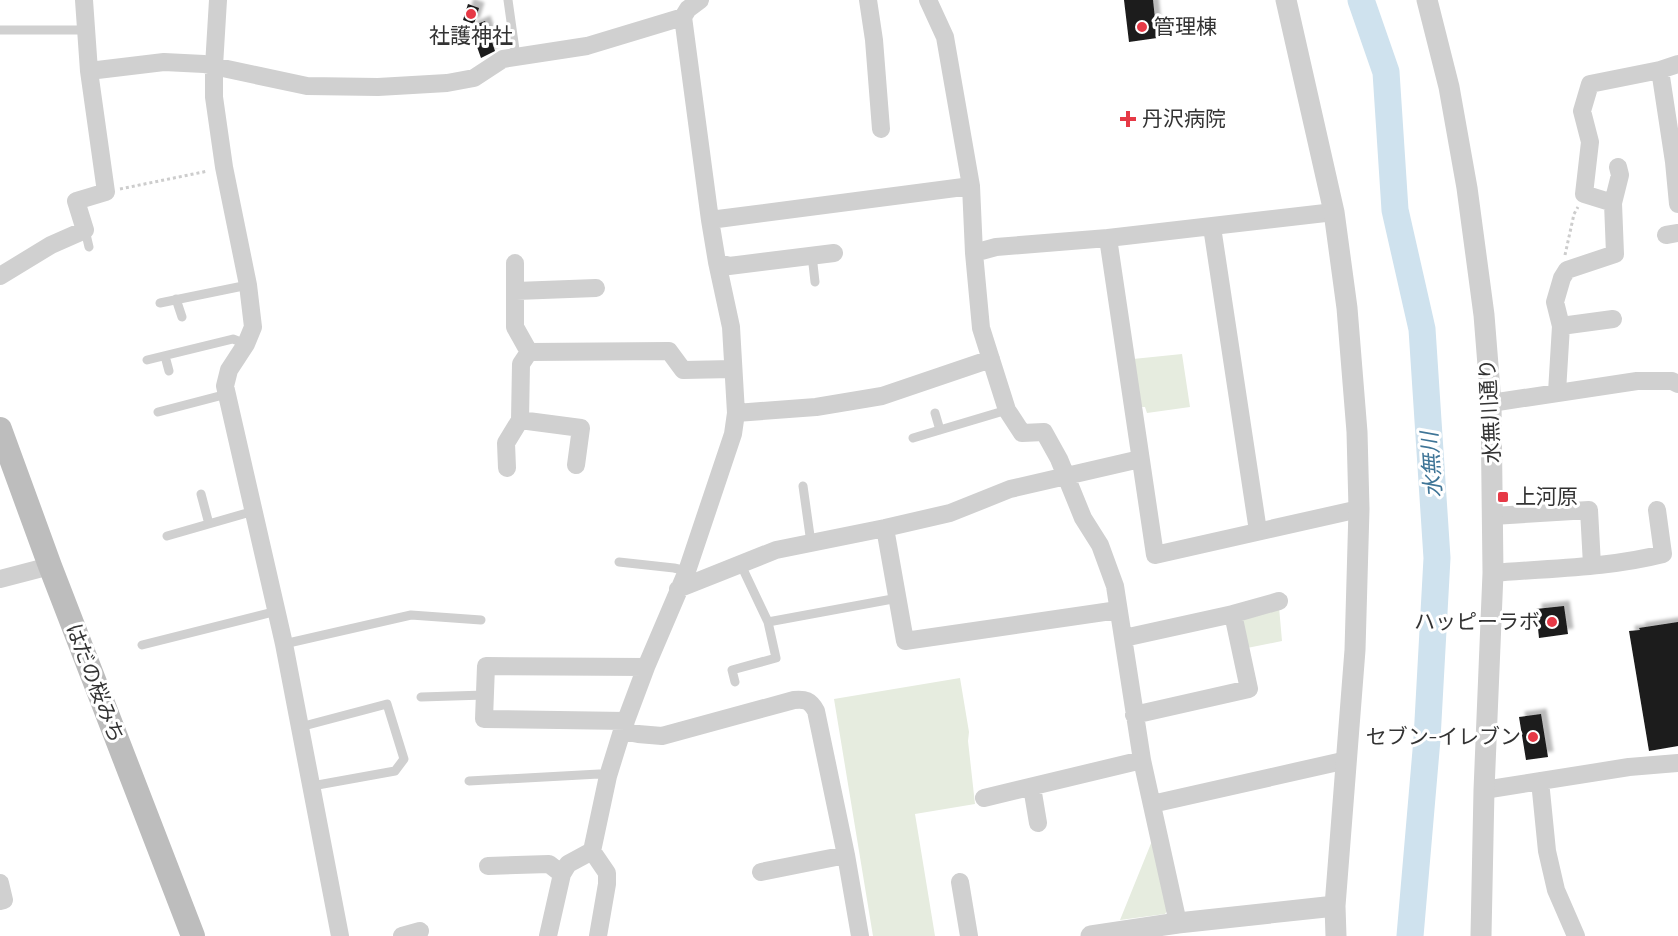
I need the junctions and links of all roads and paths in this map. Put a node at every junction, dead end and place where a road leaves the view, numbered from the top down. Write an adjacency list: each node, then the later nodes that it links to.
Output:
1 (84, 0): 11 (street)
2 (218, 0): 14 (street)
3 (508, 0): 12 (lane)
4 (700, 0): 9 (street)
5 (868, 0): 17 (street)
6 (927, 0): 20 (street)
7 (1286, 0): 25 (street)
8 (1427, 0): 55 (street, 水無川通り)
9 (683, 17): 12 (street); 26 (street)
10 (0, 30): 11 (lane)
11 (87, 30): 16 (street)
12 (516, 57): 14 (street)
13 (1678, 64): 15 (street)
14 (214, 66): 16 (street); 19 (street)
15 (1660, 69): 22 (street); 24 (street)
16 (89, 70): 21 (street)
17 (881, 129)
18 (1618, 167): 23 (street)
19 (224, 168): 21 (path); 37 (street)
20 (971, 186): 26 (street); 30 (street)
21 (106, 192): 35 (street)
22 (1584, 194): 23 (street); 34 (path)
23 (1612, 203): 34 (street)
24 (1678, 204)
25 (1334, 212): 27 (street); 70 (street)
26 (710, 220): 32 (street)
27 (1212, 226): 28 (street); 76 (street)
28 (1108, 238): 30 (street); 64 (street)
29 (834, 253): 31 (street)
30 (974, 253): 48 (street)
31 (812, 255): 32 (street); 36 (lane)
32 (717, 262): 50 (street)
33 (515, 263): 39 (street)
34 (1567, 270): 44 (street)
35 (0, 276)
36 (815, 282)
37 (248, 285): 40 (lane); 45 (street)
38 (597, 288): 39 (street)
39 (516, 291): 46 (street)
40 (176, 299): 41 (lane); 42 (lane)
41 (160, 303)
42 (182, 317)
43 (1613, 319): 44 (street)
44 (1561, 326): 53 (street)
45 (246, 344): 47 (lane); 54 (street)
46 (529, 352): 50 (street); 60 (street)
47 (165, 356): 49 (lane); 51 (lane)
48 (991, 359): 56 (street); 58 (street)
49 (147, 360)
50 (733, 369): 58 (street)
51 (169, 371)
52 (1678, 384): 53 (street)
53 (1557, 392): 55 (street)
54 (227, 394): 57 (lane); 72 (street)
55 (1491, 402): 73 (street, 水無川通り)
56 (1007, 410): 62 (lane); 67 (street)
57 (158, 412)
58 (736, 413): 83 (street)
59 (935, 413): 62 (lane)
60 (520, 420): 65 (street); 66 (street)
61 (0, 429): 82 (main road, はだの桜みち)
62 (940, 430): 63 (lane)
63 (913, 438)
64 (1140, 459): 67 (street); 76 (street)
65 (576, 465)
66 (507, 468)
67 (1065, 477): 75 (street); 89 (street)
68 (803, 486): 78 (lane)
69 (201, 494): 74 (lane)
70 (1359, 509): 76 (street); 105 (street)
71 (1657, 510): 81 (street)
72 (254, 511): 74 (lane); 90 (street)
73 (1493, 516): 81 (street); 84 (street, 水無川通り)
74 (209, 524): 77 (lane)
75 (885, 528): 78 (street); 87 (street)
76 (1258, 531)
77 (167, 536)
78 (811, 543): 80 (street)
79 (620, 562): 83 (lane)
80 (741, 565): 86 (street); 93 (lane)
81 (1592, 565): 84 (street)
82 (50, 566): 85 (street); 127 (main road, はだの桜みち)
83 (687, 571): 86 (street)
84 (1493, 573): 112 (street, 水無川通り)
85 (0, 579)
86 (678, 590): 97 (street)
87 (898, 598): 89 (street); 93 (lane)
88 (1279, 601): 91 (street)
89 (1118, 610): 94 (street)
90 (277, 612): 95 (street); 96 (lane)
91 (1233, 614): 94 (street); 101 (street)
92 (481, 620): 95 (lane)
93 (768, 622): 98 (lane)
94 (1124, 638): 101 (street)
95 (284, 644): 103 (street)
96 (142, 645)
97 (646, 667): 99 (street); 102 (street)
98 (735, 682)
99 (485, 695): 100 (lane); 102 (street)
100 (421, 696)
101 (1134, 716): 104 (street)
102 (624, 726): 107 (street); 117 (street)
103 (300, 727): 110 (street); 110 (lane)
104 (1142, 760): 111 (street); 114 (street)
105 (1347, 760): 114 (street); 124 (street)
106 (1678, 763): 109 (street)
107 (608, 776): 108 (lane); 116 (street)
108 (469, 781)
109 (1540, 781): 112 (street); 137 (street)
110 (312, 786): 128 (street)
111 (1032, 786): 113 (street); 115 (street)
112 (1484, 790): 136 (street, 水無川通り)
113 (984, 798)
114 (1152, 804): 125 (street)
115 (1038, 824)
116 (592, 851): 120 (street); 131 (street)
117 (846, 855): 119 (street); 132 (street)
118 (488, 866): 120 (street)
119 (761, 872)
120 (562, 874): 130 (street)
121 (960, 882): 133 (street)
122 (0, 883): 123 (street)
123 (0, 901)
124 (1335, 906): 125 (street); 135 (street)
125 (1178, 924): 134 (street)
126 (420, 931): 129 (street)
127 (192, 936)
128 (340, 936)
129 (402, 936)
130 (548, 936)
131 (598, 936)
132 (860, 936)
133 (969, 936)
134 (1091, 936)
135 (1336, 936)
136 (1481, 936)
137 (1576, 936)

